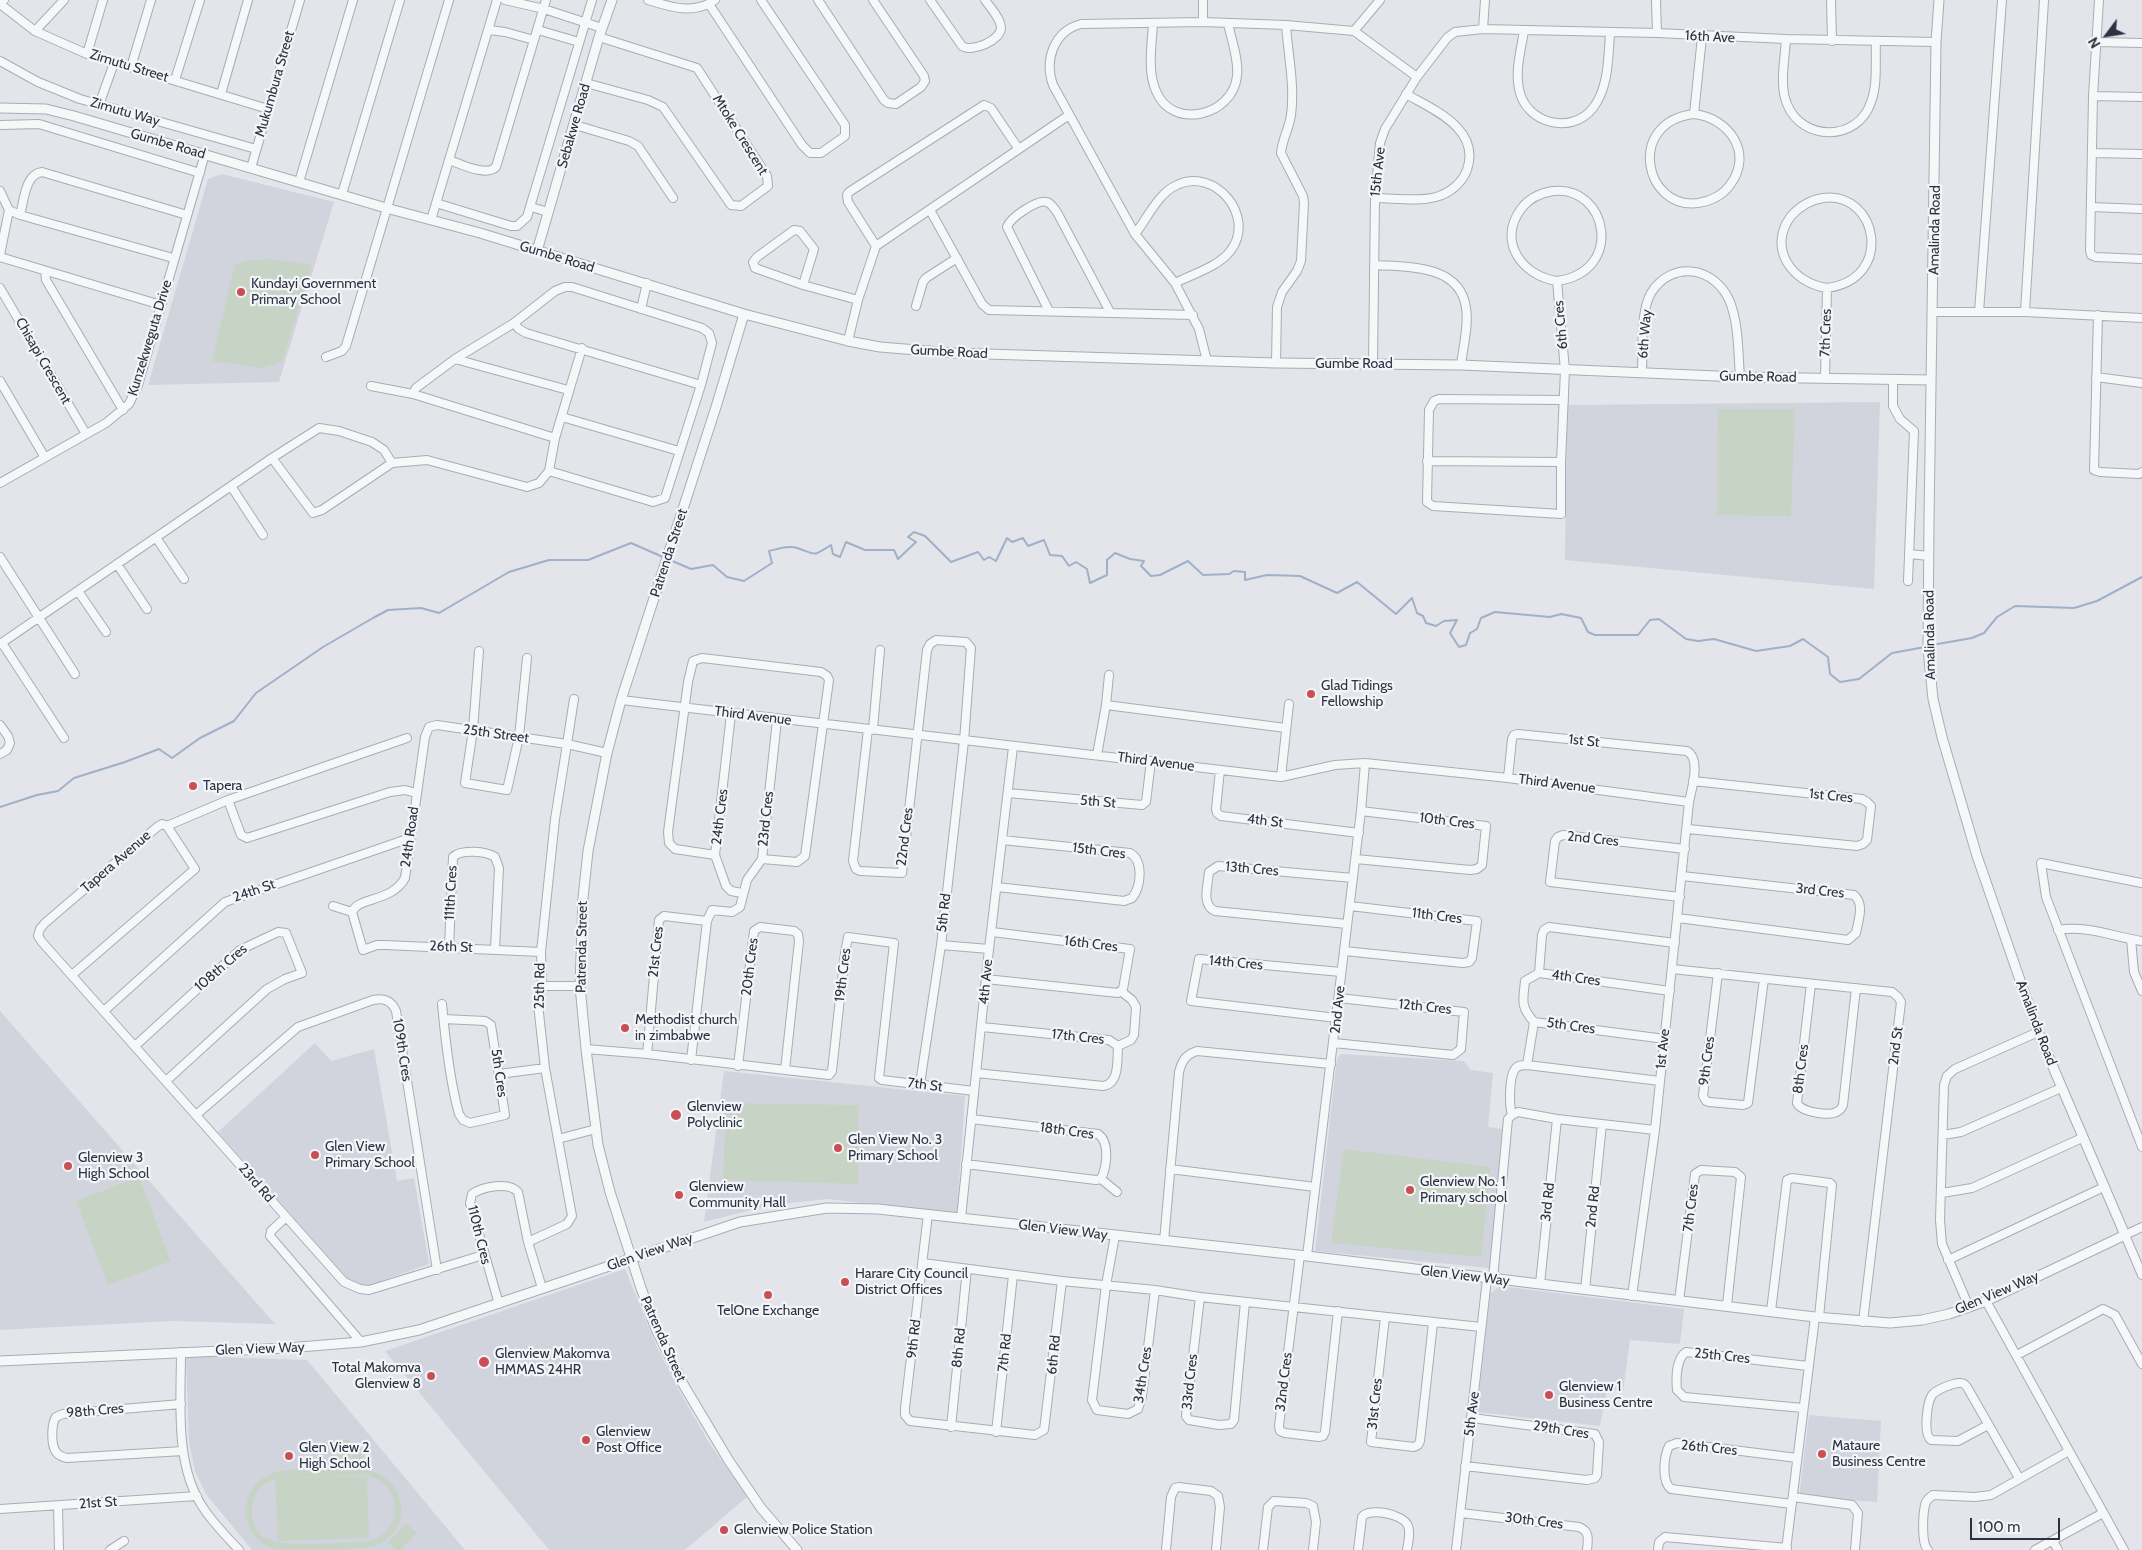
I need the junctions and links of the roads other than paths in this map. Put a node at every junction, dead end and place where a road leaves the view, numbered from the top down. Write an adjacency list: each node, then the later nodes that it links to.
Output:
1 (4, 0): 32 (street)
2 (64, 0): 42 (street)
3 (103, 0): 57 (street)
4 (150, 0): 60 (street)
5 (200, 0): 62 (street)
6 (248, 0): 64 (street)
7 (300, 0): 70 (street, Mukumbura Street)
8 (353, 0): 83 (street)
9 (400, 0): 85 (street)
10 (449, 0): 91 (street)
11 (497, 0): 40 (street)
12 (505, 0): 33 (street)
13 (546, 0): 33 (street)
14 (592, 0): 35 (street)
15 (612, 0): 45 (street, Sebakwe Road)
16 (648, 0): 31 (street)
17 (761, 0): 31 (street)
18 (818, 0): 19 (street)
19 (874, 0)
20 (930, 0): 21 (street)
21 (985, 0)
22 (1204, 0): 34 (street)
23 (1380, 0): 44 (street)
24 (1485, 0): 39 (street)
25 (1656, 0): 46 (street)
26 (1831, 0): 51 (street)
27 (1939, 0): 54 (street, Amalinda Road)
28 (2002, 0): 121 (street)
29 (2044, 0): 122 (street)
30 (2099, 0): 55 (street)
31 (712, 2)
32 (0, 4): 42 (street, Zimutu Street)
33 (544, 9): 35 (street); 41 (street)
34 (1203, 22): 36 (street); 37 (street)
35 (585, 23): 45 (street); 53 (street)
36 (1153, 23): 37 (street); 72 (street)
37 (1228, 23): 38 (street)
38 (1286, 26): 44 (street); 133 (street)
39 (1483, 29): 43 (street, 16th Ave); 61 (street, 15th Ave)
40 (489, 30): 49 (street); 80 (street)
41 (538, 30): 49 (street); 53 (street)
42 (35, 31): 57 (street, Zimutu Street)
43 (1524, 31): 47 (street, 16th Ave); 47 (street)
44 (1354, 32): 61 (street)
45 (601, 33): 63 (street, Sebakwe Road); 63 (street, Mtoke Crescent)
46 (1657, 33): 47 (street, 16th Ave); 48 (street, 16th Ave)
47 (1610, 34)
48 (1702, 37): 50 (street, 16th Ave); 71 (street)
49 (534, 40): 80 (street)
50 (1786, 40): 51 (street, 16th Ave); 52 (street)
51 (1832, 41): 52 (street, 16th Ave)
52 (1876, 41): 54 (street, 16th Ave)
53 (579, 42): 90 (street)
54 (1936, 42): 120 (street, Amalinda Road)
55 (2098, 42): 56 (street); 66 (street)
56 (2142, 42)
57 (86, 54): 59 (street, Zimutu Street)
58 (0, 61): 68 (street, Zimutu Way)
59 (114, 63): 60 (street, Zimutu Street); 68 (street)
60 (131, 67): 62 (street, Zimutu Street)
61 (1417, 77): 65 (street, 15th Ave)
62 (175, 80): 64 (street, Zimutu Street)
63 (586, 83): 74 (street, Sebakwe Road)
64 (222, 94): 70 (street, Zimutu Street)
65 (1406, 94): 87 (street, 15th Ave); 87 (street)
66 (2093, 96): 67 (street); 77 (street)
67 (2142, 97)
68 (99, 105): 76 (street, Zimutu Way)
69 (0, 108): 78 (street, Gumbe Road)
70 (268, 109): 76 (street, Mukumbura Street)
71 (1694, 114): 71 (street)
72 (1069, 115): 75 (street); 99 (street)
73 (0, 125): 82 (street)
74 (575, 125): 86 (street); 95 (street, Sebakwe Road)
75 (1018, 148): 94 (street); 100 (street)
76 (256, 149): 81 (street, Mukumbura Street)
77 (2093, 153): 79 (street); 89 (street)
78 (205, 154): 81 (street, Gumbe Road); 82 (street, Kunzekweguta Drive)
79 (2142, 154)
80 (449, 160): 88 (street)
81 (251, 168): 83 (street, Gumbe Road)
82 (200, 173): 97 (street, Kunzekweguta Drive)
83 (299, 182): 85 (street, Gumbe Road)
84 (0, 190): 93 (street)
85 (342, 194): 91 (street, Gumbe Road)
86 (673, 198)
87 (1375, 198): 106 (street, 15th Ave)
88 (436, 203): 90 (street); 98 (street)
89 (2091, 206): 92 (street); 105 (street)
90 (531, 207): 95 (street)
91 (386, 208): 98 (street, Gumbe Road); 130 (street)
92 (2142, 209)
93 (9, 210): 96 (street); 102 (street)
94 (930, 210): 100 (street); 104 (street)
95 (548, 212): 101 (street, Sebakwe Road)
96 (20, 215): 97 (street); 103 (street)
97 (187, 216): 103 (street, Kunzekweguta Drive)
98 (431, 220): 101 (street, Gumbe Road)
99 (1135, 234): 110 (street); 110 (street)
100 (876, 246): 114 (street)
101 (537, 251): 109 (street, Gumbe Road)
102 (0, 256): 107 (street)
103 (174, 258): 115 (street, Kunzekweguta Drive)
104 (957, 258): 116 (street); 118 (street)
105 (2142, 259)
106 (1374, 266): 134 (street, 15th Ave); 135 (street)
107 (45, 271): 115 (street); 150 (street)
108 (1557, 281): 108 (street, 6th Cres); 136 (street, 6th Cres)
109 (646, 283): 117 (street); 123 (street, Gumbe Road)
110 (1175, 283): 124 (street)
111 (803, 285): 111 (street); 114 (street)
112 (0, 288): 152 (street, Chisapi Crescent)
113 (1828, 288): 113 (street); 140 (street, 7th Cres)
114 (858, 300): 128 (street)
115 (161, 305): 150 (street, Kunzekweguta Drive)
116 (916, 306)
117 (641, 309): 127 (street); 145 (street)
118 (1048, 312): 119 (street); 119 (street)
119 (1110, 312): 124 (street)
120 (1932, 312): 121 (street); 142 (street, Amalinda Road)
121 (1979, 312): 122 (street)
122 (2025, 312): 125 (street)
123 (744, 314): 128 (street, Gumbe Road); 184 (street, Patrenda Street)
124 (1193, 315): 132 (street)
125 (2098, 315): 126 (street); 139 (street)
126 (2142, 318)
127 (514, 323): 129 (street); 131 (street)
128 (848, 342): 132 (street, Gumbe Road)
129 (582, 348): 145 (street); 147 (street)
130 (326, 357)
131 (455, 359): 147 (street); 148 (street)
132 (1207, 361): 133 (street, Gumbe Road)
133 (1276, 363): 134 (street, Gumbe Road)
134 (1373, 364): 135 (street, Gumbe Road)
135 (1461, 365): 136 (street, Gumbe Road)
136 (1565, 370): 137 (street, Gumbe Road); 149 (street, 6th Cres)
137 (1642, 372): 138 (street, Gumbe Road); 138 (street, 6th Way)
138 (1740, 377): 140 (street, Gumbe Road)
139 (2096, 377): 144 (street); 161 (street)
140 (1825, 378): 141 (street, Gumbe Road)
141 (1892, 379): 142 (street, Gumbe Road); 167 (street)
142 (1931, 380): 169 (street, Amalinda Road)
143 (0, 381): 155 (street)
144 (2142, 382)
145 (701, 385): 154 (street)
146 (371, 386): 148 (street)
147 (568, 390): 151 (street)
148 (412, 394): 153 (street)
149 (1564, 400): 157 (street); 158 (street, 6th Cres)
150 (124, 410): 152 (street, Kunzekweguta Drive)
151 (562, 416): 153 (street); 154 (street)
152 (86, 434): 155 (street, Kunzekweguta Drive)
153 (555, 438): 160 (street)
154 (679, 451): 160 (street)
155 (44, 456): 163 (street, Kunzekweguta Drive)
156 (272, 458): 159 (street); 159 (street); 164 (street)
157 (1427, 461): 158 (street); 158 (street, 6th Cres)
158 (1561, 462)
159 (392, 463): 160 (street)
160 (549, 471)
161 (2142, 472)
162 (0, 473): 163 (street)
163 (2, 482)
164 (231, 486): 165 (street); 166 (street)
165 (263, 535)
166 (157, 539): 170 (street); 171 (street)
167 (1910, 554): 169 (street); 172 (street)
168 (0, 556): 175 (street)
169 (1929, 556): 271 (street, Amalinda Road)
170 (118, 564): 173 (street); 174 (street)
171 (184, 579)
172 (1908, 582)
173 (78, 591): 175 (street); 176 (street)
174 (147, 609)
175 (40, 616): 177 (street); 181 (street)
176 (106, 632)
177 (1, 644): 198 (street)
178 (880, 650): 193 (street)
179 (479, 651): 195 (street)
180 (527, 658): 197 (street)
181 (75, 674)
182 (1108, 675): 186 (street)
183 (574, 699): 201 (street, 25th Rd)
184 (621, 700): 187 (street, Third Avenue); 204 (street, Patrenda Street)
185 (1289, 704): 192 (street)
186 (1106, 705): 192 (street); 205 (street)
187 (685, 707): 188 (street, Third Avenue); 190 (street, 24th Cres); 224 (street, 24th Cres)
188 (731, 714): 189 (street, Third Avenue); 224 (street, 24th Cres)
189 (777, 720): 190 (street, Third Avenue); 225 (street, 23rd Cres)
190 (824, 723): 193 (street, Third Avenue); 225 (street, 23rd Cres)
191 (0, 725): 203 (street)
192 (1286, 728): 210 (street)
193 (871, 729): 196 (street, Third Avenue); 196 (street, 22nd Cres)
194 (427, 730): 195 (street, 25th Street); 213 (street, 24th Road)
195 (473, 730): 197 (street, 25th Street); 197 (street)
196 (917, 734): 200 (street, Third Avenue); 200 (street, 5th Rd)
197 (519, 737): 201 (street, 25th Street)
198 (64, 738)
199 (407, 738): 215 (street)
200 (964, 741): 202 (street, Third Avenue); 244 (street, 5th Rd)
201 (567, 744): 204 (street); 249 (street, 25th Rd)
202 (1013, 747): 205 (street, Third Avenue); 214 (street, 4th Ave)
203 (0, 754)
204 (607, 754): 259 (street, Patrenda Street)
205 (1097, 755): 207 (street, Third Avenue)
206 (1694, 759): 211 (street, 1st St); 212 (street, 1st Ave)
207 (1152, 761): 209 (street, Third Avenue); 214 (street, 5th St)
208 (1365, 763): 210 (street, Third Avenue); 211 (street, Third Avenue); 217 (street, 2nd Ave)
209 (1220, 770): 210 (street, Third Avenue); 220 (street, 4th St)
210 (1281, 777)
211 (1508, 778): 216 (street, Third Avenue)
212 (1693, 781): 216 (street, 1st Ave); 219 (street, 1st Cres)
213 (416, 793): 215 (street); 221 (street, 24th Road)
214 (1008, 793): 222 (street, 4th Ave)
215 (228, 800): 218 (street)
216 (1689, 802): 219 (street, 1st Ave)
217 (1361, 811): 220 (street, 2nd Ave); 226 (street, 10th Cres)
218 (167, 826): 254 (street, Tapera Avenue); 254 (street, Tapera Avenue)
219 (1688, 829): 223 (street, 1st Ave)
220 (1359, 833): 226 (street, 2nd Ave)
221 (410, 838): 235 (street, 24th Road); 266 (street, 24th St)
222 (1002, 840): 230 (street, 4th Ave); 230 (street, 15th Cres)
223 (1685, 849): 227 (street, 1st Ave); 232 (street, 2nd Cres)
224 (715, 855): 231 (street)
225 (762, 859): 231 (street)
226 (1356, 859): 228 (street, 2nd Ave)
227 (1682, 876): 232 (street, 1st Ave); 236 (street, 3rd Cres)
228 (1353, 878): 234 (street, 2nd Ave); 238 (street, 13th Cres)
229 (2142, 883): 239 (street)
230 (997, 886): 240 (street, 4th Ave)
231 (742, 893): 237 (street)
232 (1680, 896): 236 (street, 1st Ave)
233 (333, 906): 235 (street)
234 (1350, 906): 238 (street, 2nd Ave); 248 (street, 11th Cres)
235 (352, 912): 245 (street, 26th St)
236 (1678, 918): 243 (street, 1st Ave)
237 (707, 921): 277 (street, 21st Cres); 278 (street)
238 (1347, 924): 248 (street, 2nd Ave)
239 (2058, 930): 241 (street); 302 (street)
240 (992, 932): 247 (street, 4th Ave); 263 (street, 16th Cres)
241 (2132, 939): 242 (street); 262 (street)
242 (2142, 940)
243 (1675, 943): 250 (street, 1st Ave); 252 (street, 4th Cres)
244 (941, 944): 247 (street); 289 (street, 5th Rd)
245 (449, 947): 246 (street, 26th St); 246 (street, 111th Cres)
246 (494, 949): 249 (street, 26th St)
247 (989, 949): 255 (street, 4th Ave)
248 (1344, 951): 251 (street, 2nd Ave)
249 (541, 952): 258 (street, 25th Rd)
250 (1672, 969): 253 (street, 2nd St); 261 (street, 1st Ave)
251 (1341, 972): 264 (street, 2nd Ave); 267 (street, 14th Cres)
252 (1539, 973): 261 (street, 4th Cres); 269 (street)
253 (1718, 973): 256 (street, 2nd St); 256 (street, 9th Cres)
254 (72, 975): 266 (street, 23rd Rd)
255 (986, 978): 263 (street); 270 (street, 4th Ave)
256 (1764, 979): 257 (street, 2nd St)
257 (1811, 984): 260 (street, 2nd St); 260 (street, 8th Cres)
258 (542, 986): 259 (street); 282 (street, 25th Rd)
259 (580, 986): 276 (street, Patrenda Street)
260 (1856, 988): 347 (street, 2nd St)
261 (1670, 991): 272 (street, 1st Ave)
262 (2142, 991)
263 (1122, 992): 275 (street)
264 (1339, 998): 267 (street, 2nd Ave); 273 (street, 12th Cres)
265 (442, 1004): 268 (street)
266 (104, 1011): 274 (street, 23rd Rd)
267 (1337, 1018): 273 (street, 2nd Ave)
268 (444, 1020): 284 (street, 5th Cres); 284 (street, 5th Cres)
269 (1534, 1022): 272 (street, 5th Cres); 280 (street, 5th Cres)
270 (982, 1027): 275 (street, 17th Cres); 286 (street, 4th Ave)
271 (2038, 1032): 290 (street, Amalinda Road); 299 (street)
272 (1664, 1039): 288 (street, 1st Ave)
273 (1334, 1043): 279 (street, 2nd Ave)
274 (135, 1046): 287 (street, 23rd Rd); 287 (street, 108th Cres)
275 (1118, 1046): 286 (street, 17th Cres)
276 (586, 1049): 277 (street); 297 (street, Patrenda Street)
277 (647, 1054): 278 (street)
278 (691, 1060): 281 (street)
279 (1331, 1064): 304 (street); 306 (street, 2nd Ave)
280 (1527, 1064): 288 (street); 293 (street, 5th Ave)
281 (738, 1066): 283 (street); 283 (street, 20th Cres)
282 (545, 1068): 284 (street); 301 (street, 25th Rd)
283 (785, 1070): 285 (street, 19th Cres)
284 (500, 1074)
285 (878, 1074): 289 (street, 7th St)
286 (976, 1074): 291 (street, 4th Ave)
287 (166, 1081): 292 (street, 23rd Rd)
288 (1660, 1081): 298 (street, 1st Ave)
289 (920, 1084): 291 (street, 7th St)
290 (2061, 1088): 299 (street); 300 (street, Amalinda Road)
291 (974, 1091): 294 (street, 4th Ave)
292 (196, 1115): 311 (street, 23rd Rd); 324 (street, 109th Cres)
293 (1510, 1117): 295 (street); 327 (street, 5th Ave)
294 (971, 1119): 303 (street, 4th Ave); 305 (street, 18th Cres)
295 (1557, 1119): 296 (street); 330 (street, 3rd Rd)
296 (1602, 1124): 298 (street); 333 (street, 2nd Rd)
297 (596, 1129): 301 (street); 320 (street, Patrenda Street)
298 (1654, 1130): 334 (street, 1st Ave)
299 (1943, 1135): 309 (street)
300 (2082, 1138): 307 (street, Amalinda Road); 309 (street)
301 (558, 1139): 317 (street, 25th Rd)
302 (2142, 1147)
303 (966, 1164): 305 (street); 312 (street, 4th Ave)
304 (1170, 1169): 306 (street); 316 (street)
305 (1101, 1179): 308 (street)
306 (1315, 1187): 319 (street, 2nd Ave)
307 (2104, 1187): 314 (street, Amalinda Road); 321 (street)
308 (1117, 1192)
309 (1942, 1193): 321 (street)
310 (928, 1214): 312 (street, Glen View Way); 320 (street, Glen View Way); 322 (street, 9th Rd)
311 (286, 1217): 324 (street, 23rd Rd); 350 (street)
312 (961, 1218): 315 (street, Glen View Way)
313 (2142, 1227): 314 (street)
314 (2125, 1235): 326 (street); 337 (street, Glen View Way)
315 (1115, 1236): 316 (street, Glen View Way); 329 (street)
316 (1164, 1241): 319 (street, Glen View Way)
317 (528, 1242): 318 (street, 110th Cres); 331 (street, 110th Cres)
318 (483, 1255): 324 (street, 23rd Rd); 339 (street, 110th Cres)
319 (1304, 1256): 327 (street, Glen View Way); 341 (street, 32nd Cres)
320 (631, 1258): 331 (street, Glen View Way); 379 (street, Patrenda Street)
321 (1948, 1260): 342 (street)
322 (922, 1263): 323 (street); 360 (street, 9th Rd)
323 (967, 1269): 325 (street); 360 (street, 8th Rd)
324 (437, 1270)
325 (1013, 1274): 328 (street); 361 (street, 7th Rd)
326 (2142, 1275)
327 (1490, 1279): 330 (street, Glen View Way); 349 (street, 5th Ave)
328 (1062, 1281): 329 (street); 361 (street, 6th Rd)
329 (1106, 1284): 332 (street); 332 (street, 34th Cres)
330 (1540, 1284): 333 (street, Glen View Way)
331 (542, 1288): 339 (street, Glen View Way)
332 (1155, 1290): 335 (street)
333 (1585, 1290): 334 (street, Glen View Way)
334 (1632, 1296): 336 (street, Glen View Way)
335 (1200, 1297): 338 (street); 338 (street, 33rd Cres)
336 (1679, 1301): 340 (street, Glen View Way); 340 (street, 7th Cres)
337 (1986, 1301): 342 (street, Glen View Way); 352 (street)
338 (1245, 1302): 341 (street)
339 (499, 1304): 350 (street, Glen View Way)
340 (1727, 1305): 344 (street, Glen View Way)
341 (1293, 1306): 343 (street); 343 (street, 32nd Cres)
342 (1969, 1307): 347 (street, Glen View Way)
343 (1338, 1311): 345 (street)
344 (1771, 1311): 346 (street, Glen View Way); 346 (street)
345 (1385, 1317): 348 (street); 348 (street, 31st Cres)
346 (1817, 1317): 347 (street, Glen View Way); 355 (street)
347 (1863, 1322)
348 (1433, 1323): 349 (street)
349 (1481, 1327): 358 (street, 5th Ave)
350 (360, 1342): 351 (street, Glen View Way)
351 (181, 1352): 353 (street, Glen View Way); 356 (street)
352 (2017, 1355): 354 (street); 363 (street)
353 (0, 1361)
354 (2142, 1364)
355 (1808, 1366): 357 (street); 357 (street, 25th Cres)
356 (181, 1404): 362 (street); 362 (street, 98th Cres)
357 (1803, 1408): 364 (street)
358 (1472, 1418): 365 (street, 5th Ave); 365 (street, 29th Cres)
359 (1988, 1425): 359 (street); 366 (street)
360 (951, 1426): 361 (street)
361 (996, 1432)
362 (183, 1451): 367 (street)
363 (2068, 1451): 366 (street); 371 (street)
364 (1797, 1458): 368 (street); 368 (street, 26th Cres)
365 (1465, 1466): 372 (street, 5th Ave)
366 (2019, 1478): 390 (street)
367 (197, 1496): 369 (street, 21st St); 378 (street)
368 (1792, 1501): 375 (street); 389 (street)
369 (58, 1506): 370 (street, 21st St); 376 (street)
370 (0, 1509)
371 (2102, 1512): 374 (street); 393 (street)
372 (1461, 1513): 386 (street, 5th Ave); 387 (street, 30th Cres)
373 (124, 1541): 377 (street)
374 (2053, 1541): 391 (street); 392 (street)
375 (1787, 1549): 388 (street)
376 (59, 1550)
377 (110, 1550)
378 (239, 1550)
379 (797, 1550)
380 (1166, 1550): 381 (street)
381 (1216, 1550)
382 (1263, 1550): 383 (street)
383 (1313, 1550)
384 (1358, 1550): 385 (street)
385 (1407, 1550)
386 (1456, 1550)
387 (1586, 1550)
388 (1658, 1550)
389 (1855, 1550)
390 (1928, 1550)
391 (2035, 1550)
392 (2058, 1550)
393 (2124, 1550)

